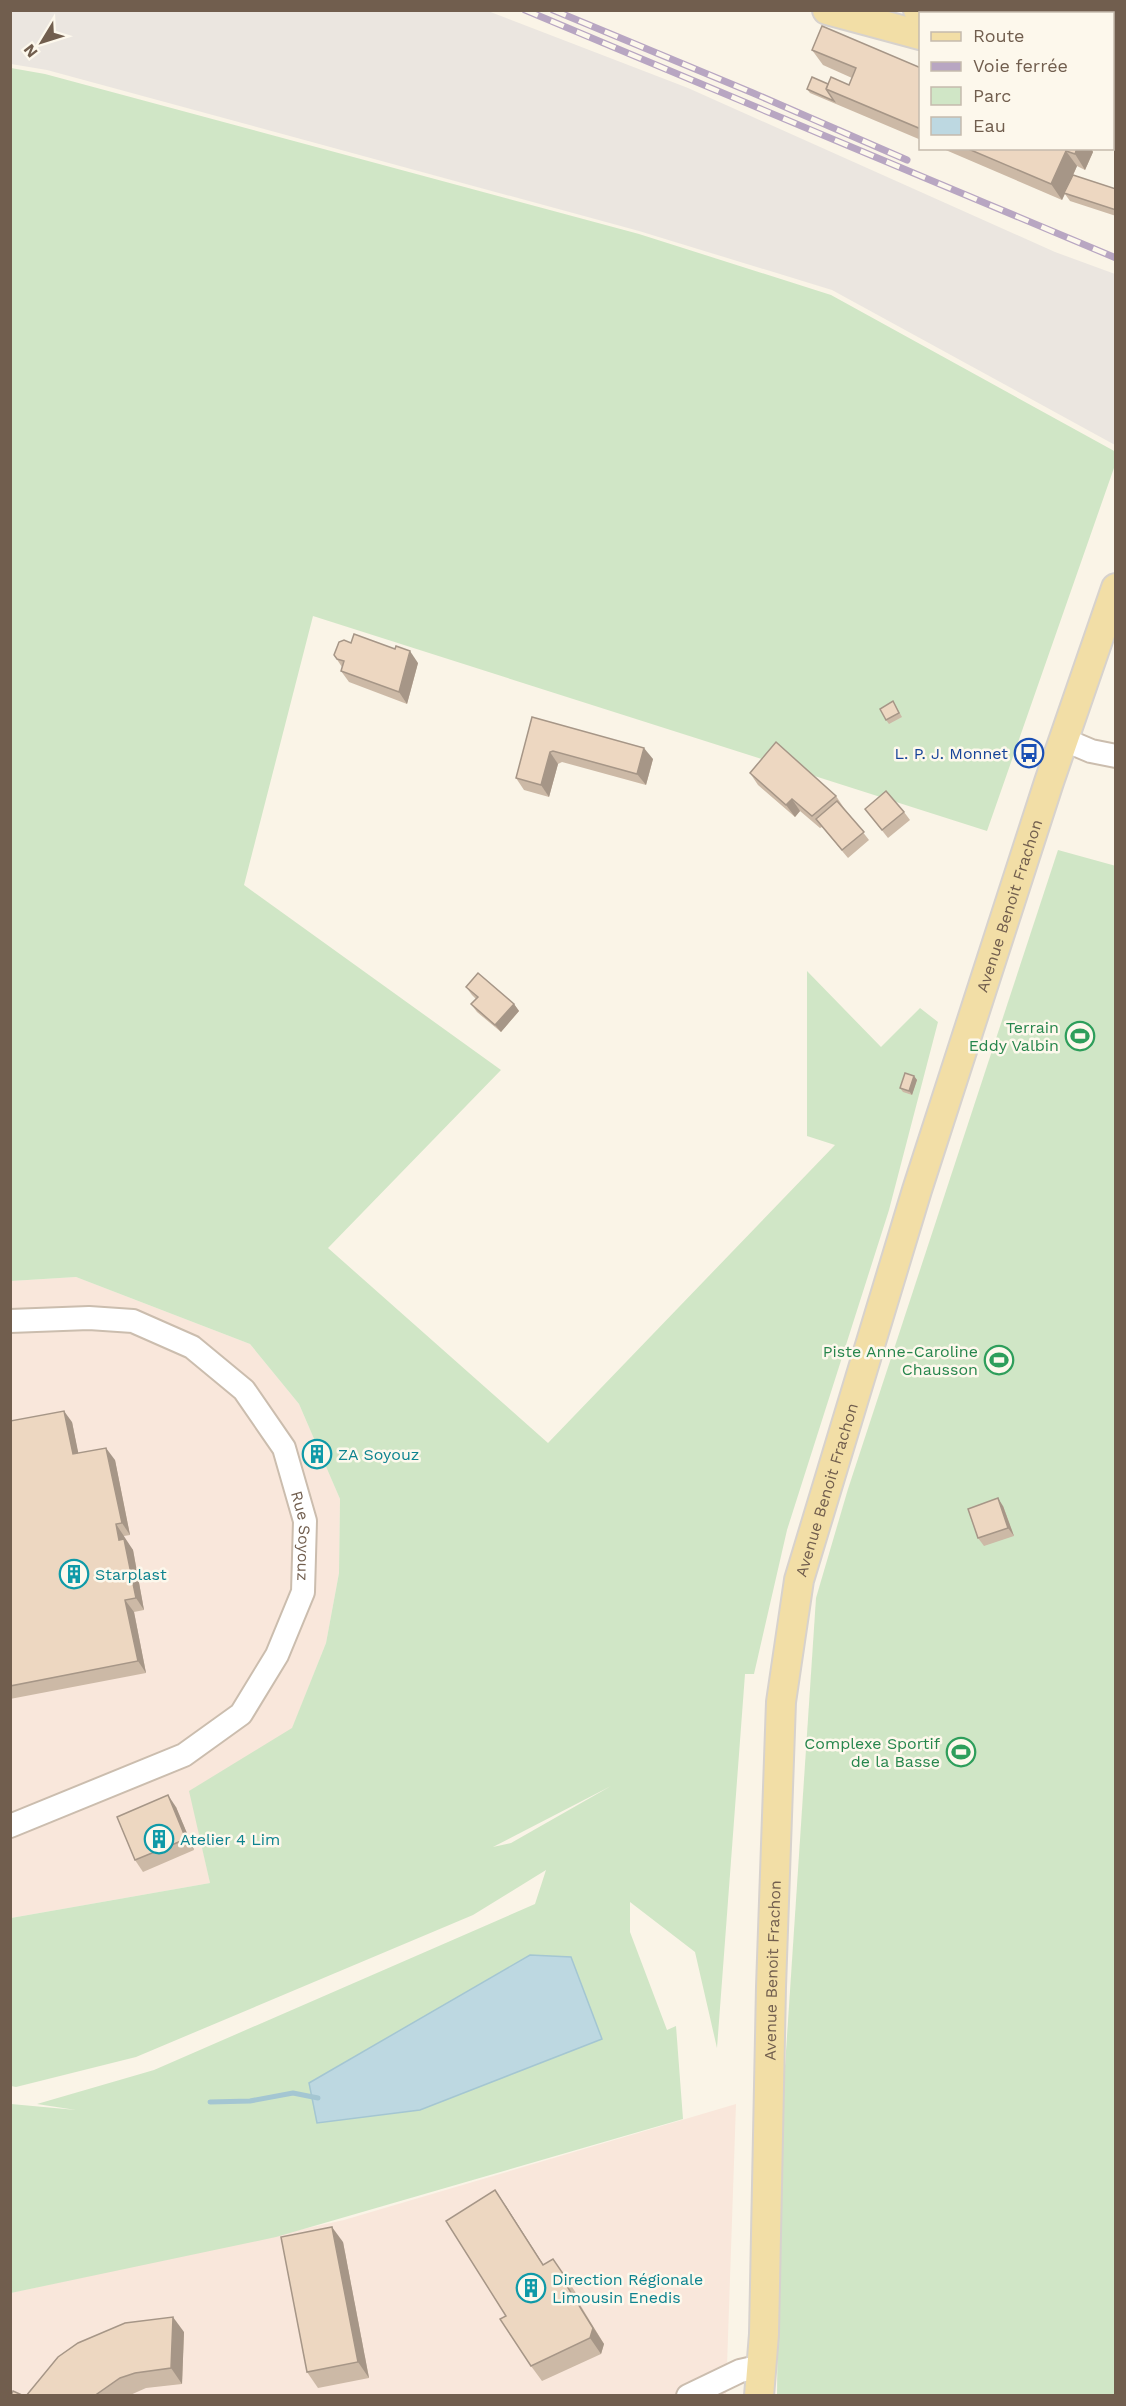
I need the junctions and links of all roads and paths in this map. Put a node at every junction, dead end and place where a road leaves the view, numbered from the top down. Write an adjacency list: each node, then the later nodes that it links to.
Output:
1 (837, 13): 2 (main road)
2 (919, 34)
3 (1116, 588): 4 (main road, Avenue Benoit Frachon)
4 (1065, 740): 5 (street); 8 (main road, Avenue Benoit Frachon)
5 (1116, 756)
6 (10, 1321): 7 (street, Rue Soyouz)
7 (10, 1826)
8 (762, 2366): 9 (street); 10 (main road, Avenue Benoit Frachon)
9 (688, 2396)
10 (759, 2396)

